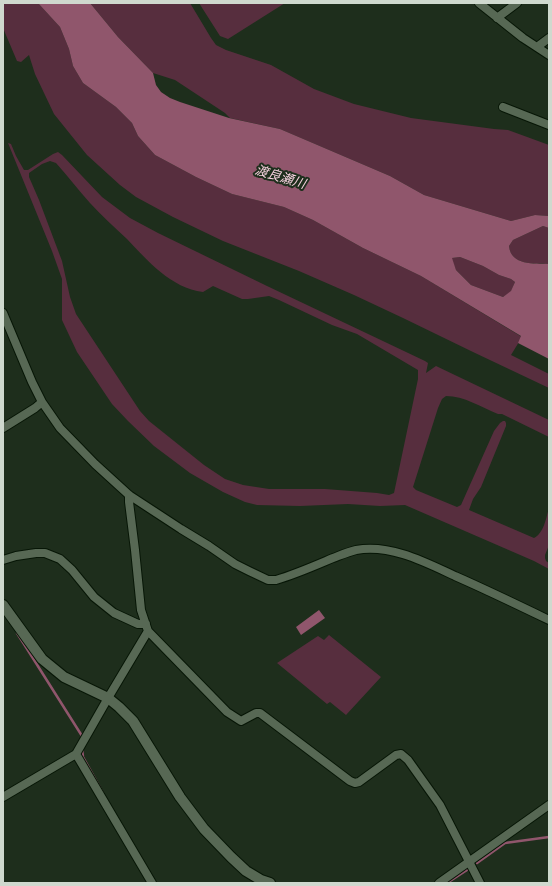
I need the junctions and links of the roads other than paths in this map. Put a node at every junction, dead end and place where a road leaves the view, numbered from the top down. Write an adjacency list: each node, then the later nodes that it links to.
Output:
1 (479, 3): 3 (street)
2 (517, 3): 3 (street)
3 (496, 18): 5 (street)
4 (549, 38): 5 (street)
5 (537, 47): 6 (street)
6 (549, 55)
7 (503, 107): 8 (street)
8 (549, 125)
9 (3, 313): 10 (street)
10 (42, 402): 11 (street); 12 (street)
11 (3, 428)
12 (129, 495): 15 (street); 16 (street)
13 (3, 560): 16 (street)
14 (3, 605): 17 (street)
15 (549, 620)
16 (147, 628): 17 (street); 21 (street)
17 (108, 698): 18 (street); 23 (street)
18 (76, 754): 19 (street); 22 (street)
19 (3, 797)
20 (549, 805): 21 (street)
21 (469, 861): 24 (street); 25 (street)
22 (152, 883)
23 (270, 883)
24 (439, 883)
25 (480, 883)

